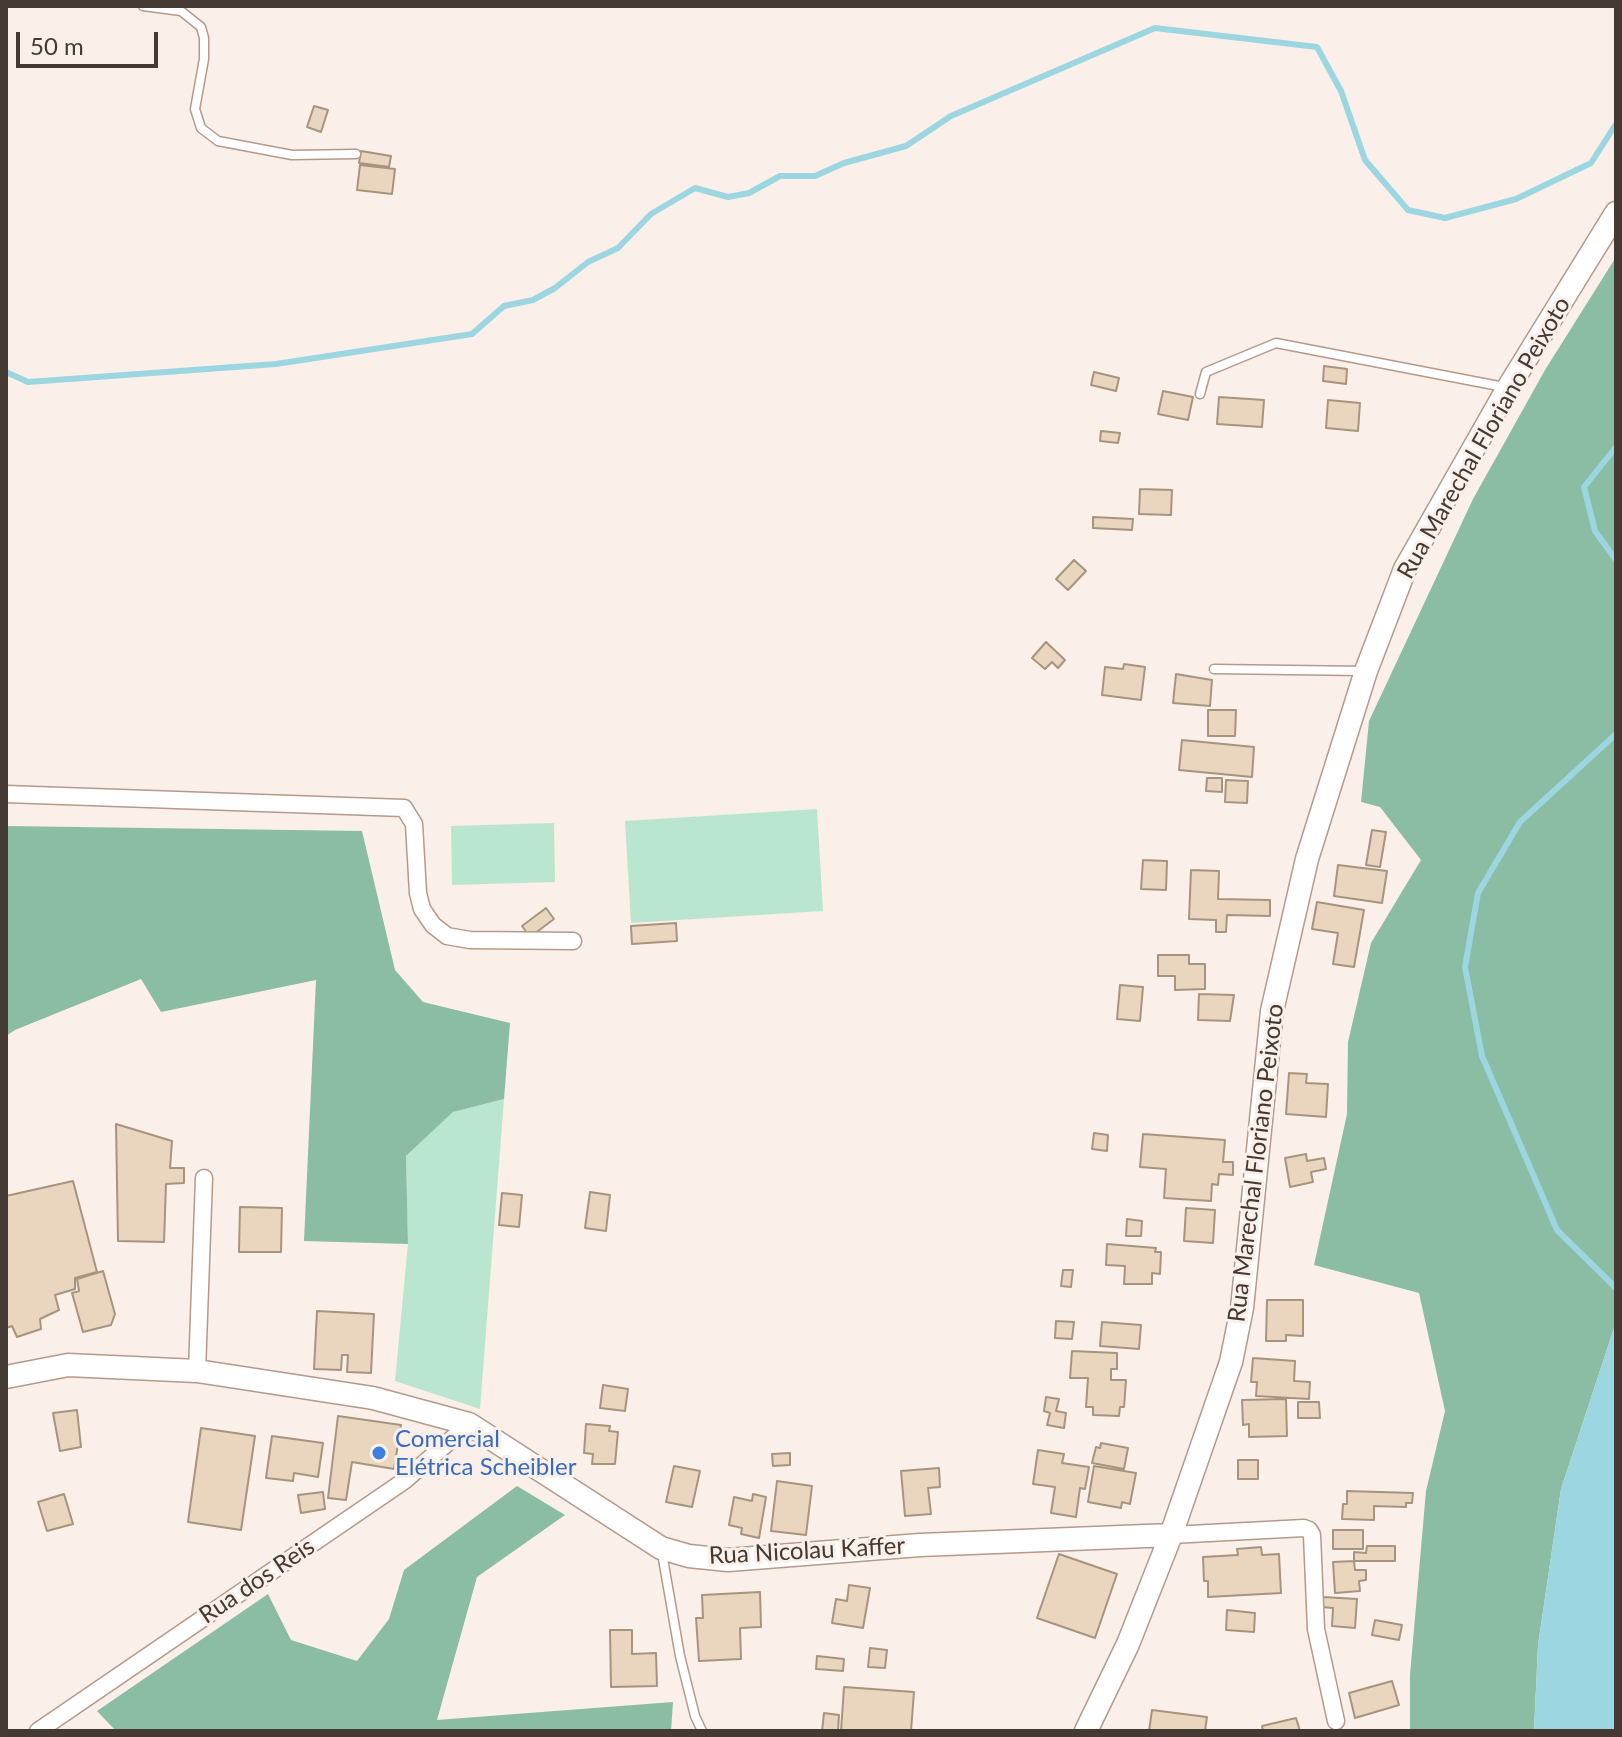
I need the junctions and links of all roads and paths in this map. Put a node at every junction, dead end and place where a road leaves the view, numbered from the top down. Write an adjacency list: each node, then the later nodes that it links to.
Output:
1 (143, 6): 2 (lane)
2 (356, 154)
3 (1616, 213): 4 (main road, Rua Marechal Floriano Peixoto)
4 (1508, 388): 5 (lane); 7 (main road, Rua Marechal Floriano Peixoto)
5 (1200, 394)
6 (1214, 669): 7 (lane)
7 (1366, 671): 14 (main road, Rua Marechal Floriano Peixoto)
8 (6, 794): 9 (street)
9 (573, 941)
10 (204, 1178): 11 (street)
11 (197, 1371): 12 (main road, Rua Nicolau Kaffer); 13 (main road, Rua Nicolau Kaffer)
12 (6, 1377)
13 (469, 1424): 15 (main road, Rua Nicolau Kaffer); 17 (street, Rua dos Reis)
14 (1171, 1535): 15 (main road, Rua Nicolau Kaffer); 16 (street, Rua Nicolau Kaffer); 19 (main road, Rua Marechal Floriano Peixoto)
15 (661, 1548): 18 (lane)
16 (1336, 1721)
17 (38, 1731)
18 (702, 1731)
19 (1086, 1731)

